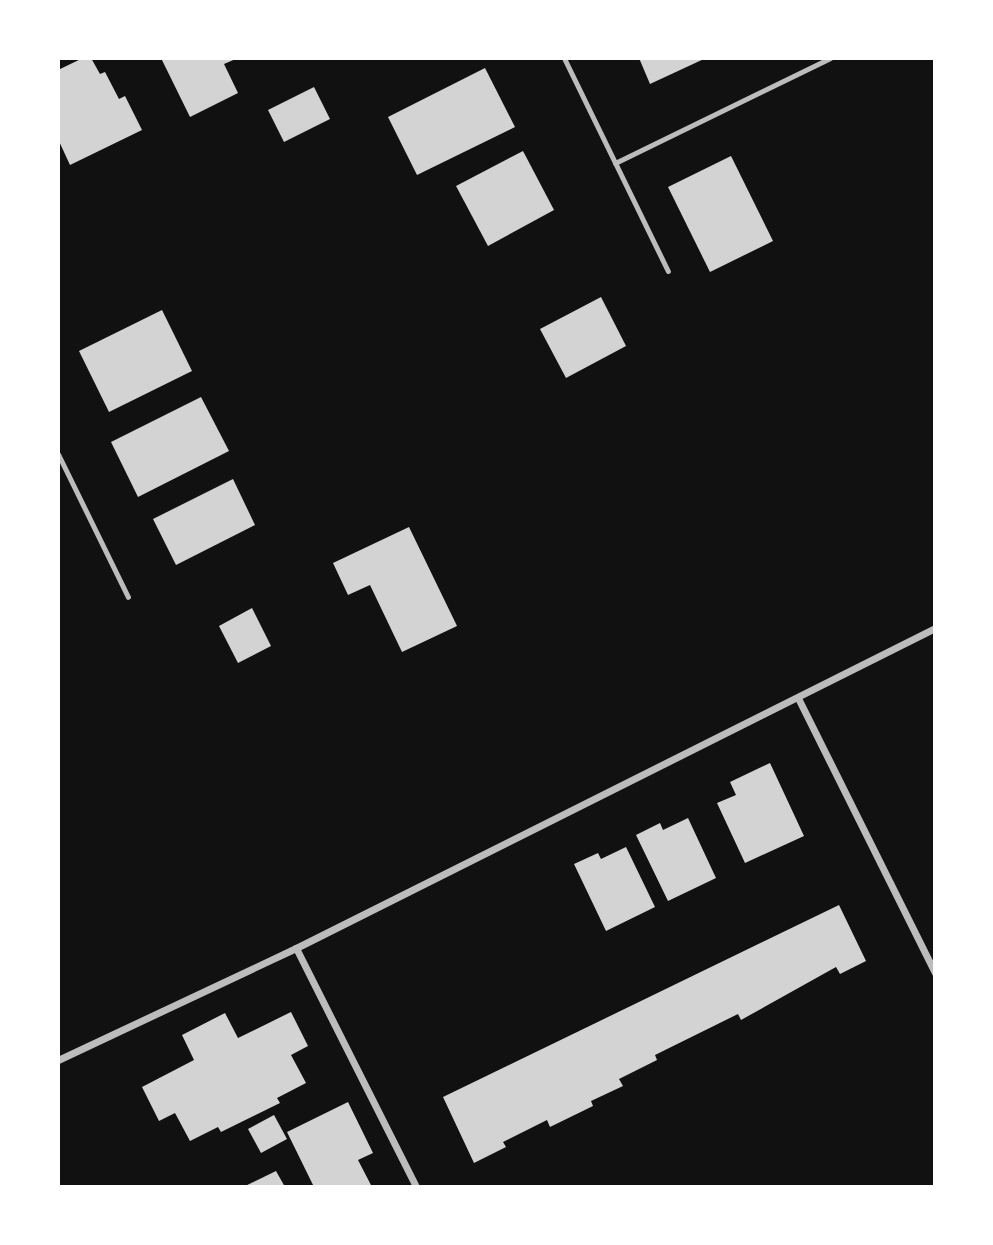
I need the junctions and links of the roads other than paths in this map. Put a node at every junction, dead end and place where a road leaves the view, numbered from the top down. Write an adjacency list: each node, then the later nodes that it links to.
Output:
1 (564, 58): 3 (lane)
2 (830, 58): 3 (lane)
3 (615, 163): 4 (lane)
4 (668, 271)
5 (58, 454): 6 (lane)
6 (128, 597)
7 (935, 628): 8 (street)
8 (799, 700): 9 (street); 10 (street)
9 (296, 948): 11 (street); 12 (street)
10 (935, 973)
11 (58, 1060)
12 (416, 1187)

